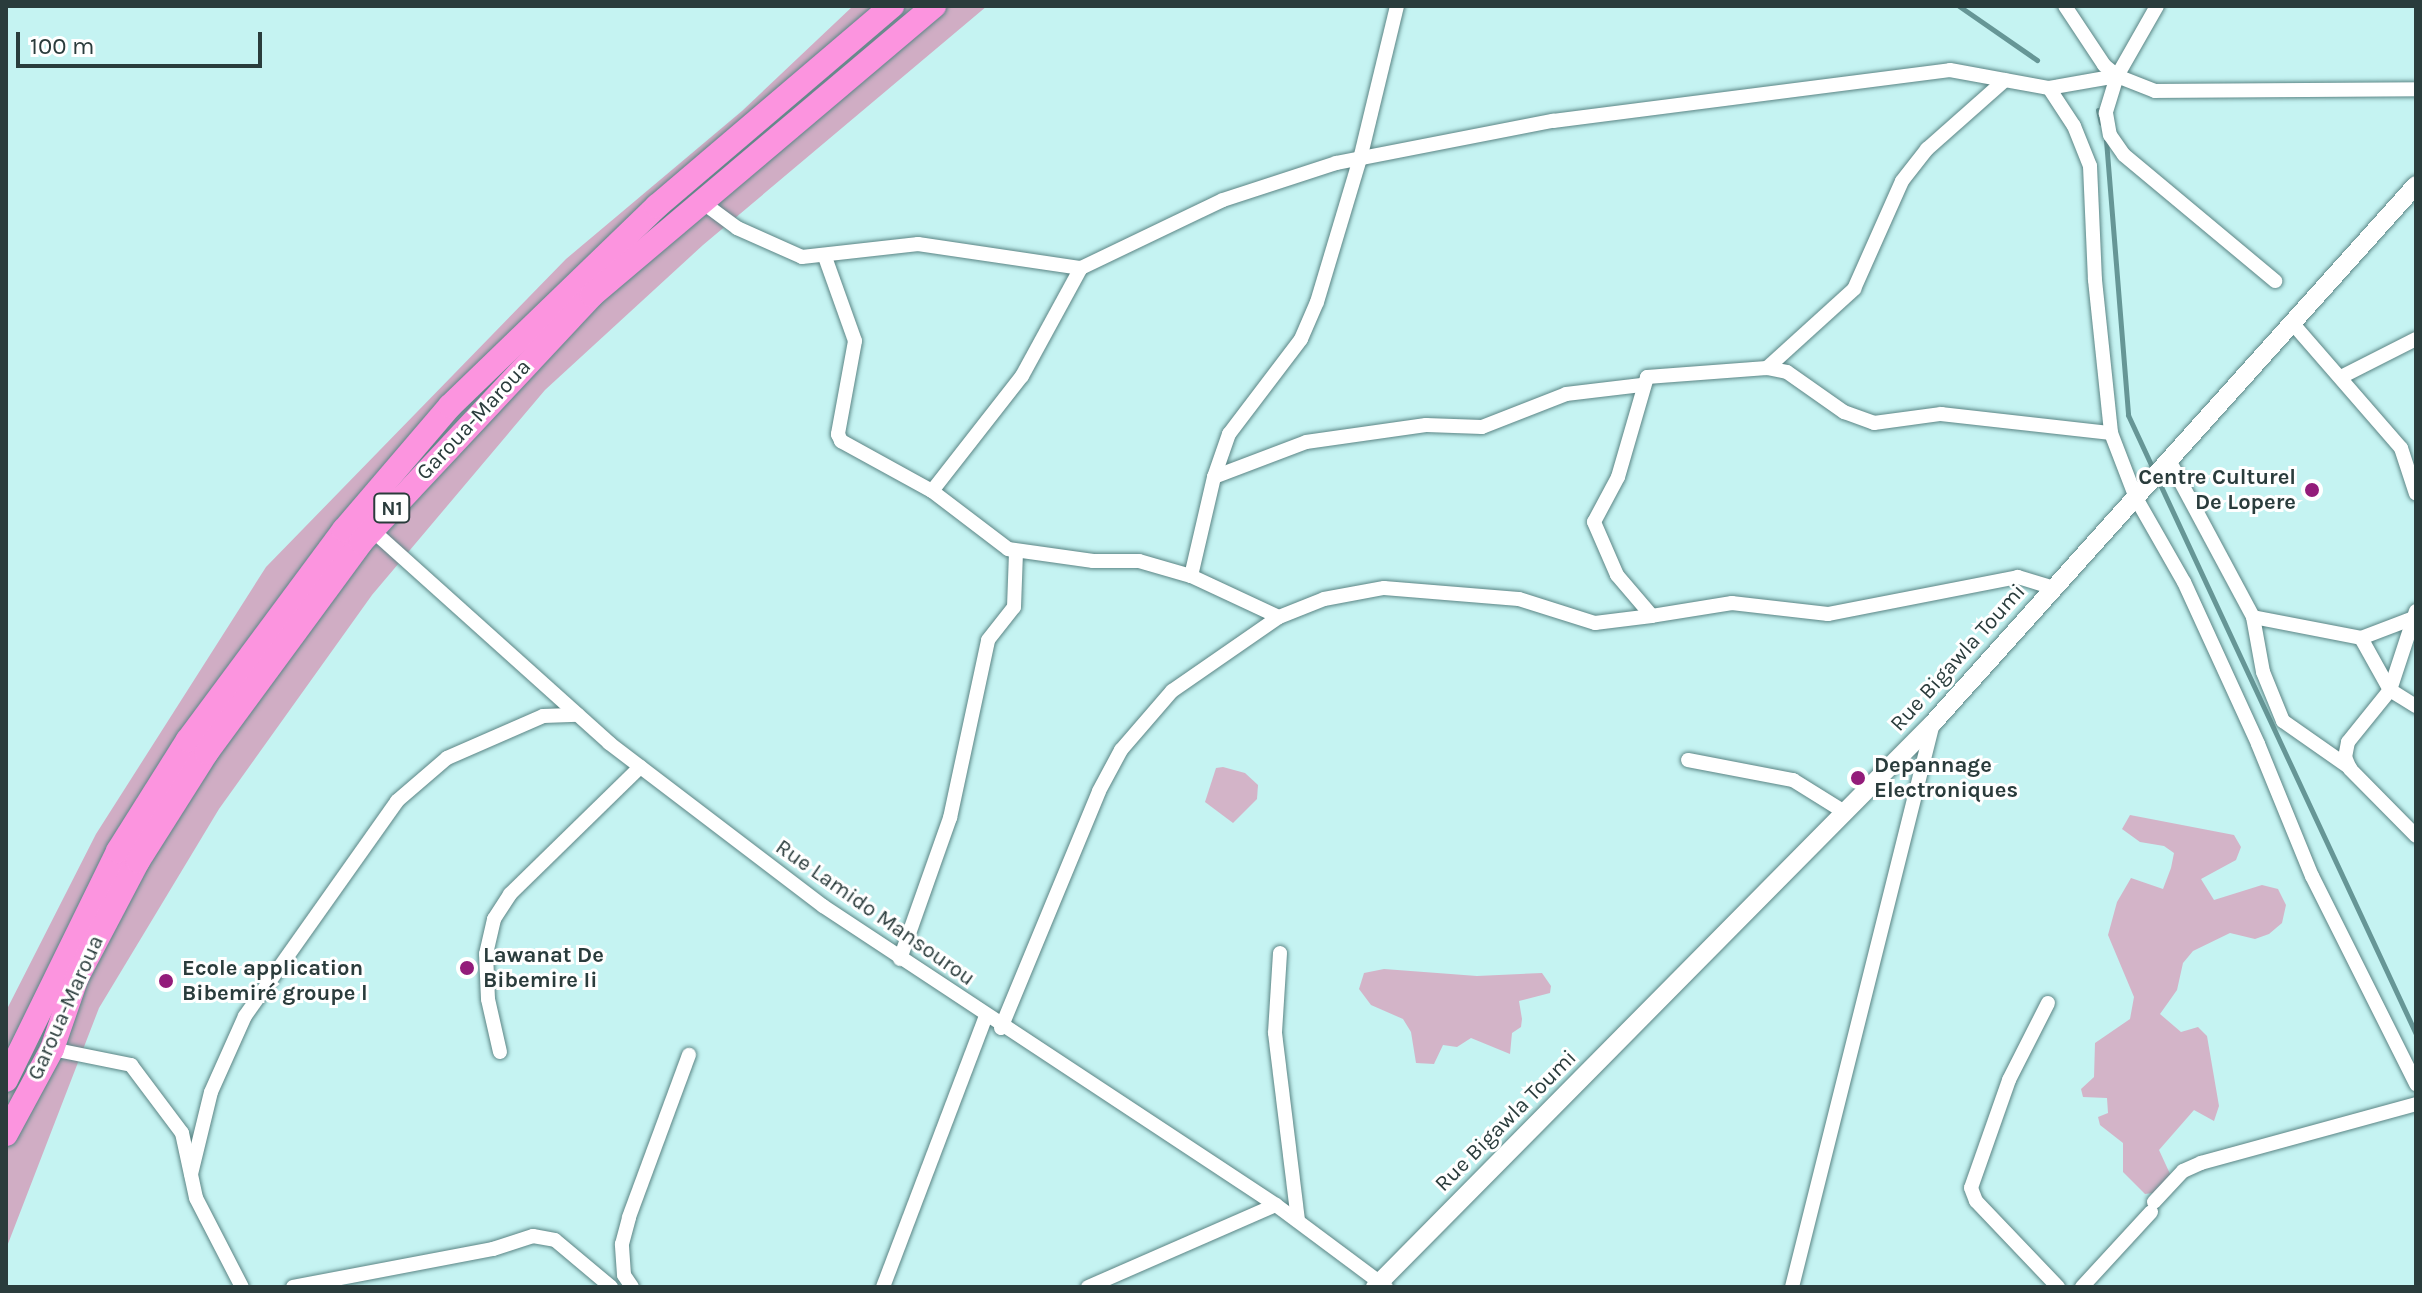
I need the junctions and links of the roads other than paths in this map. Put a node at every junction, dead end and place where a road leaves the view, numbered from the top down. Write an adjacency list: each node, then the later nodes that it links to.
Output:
1 (892, 6): 55 (highway, Garoua-Maroua / N1)
2 (934, 6): 12 (highway, Garoua-Maroua / N1)
3 (1397, 6): 10 (street)
4 (2065, 6): 6 (street)
5 (2157, 6): 6 (street)
6 (2117, 76): 8 (street); 9 (street); 15 (street)
7 (2005, 80): 8 (street); 10 (street); 18 (street)
8 (2049, 88): 21 (street)
9 (2416, 89)
10 (1360, 159): 14 (street); 25 (street)
11 (2416, 185): 16 (street, Rue Bigawla Toumi)
12 (702, 202): 13 (street); 29 (highway, Garoua-Maroua / N1)
13 (825, 257): 14 (street); 26 (street)
14 (1081, 268): 26 (street)
15 (2275, 281)
16 (2294, 325): 19 (street); 24 (street, Rue Bigawla Toumi)
17 (2416, 339): 19 (street)
18 (1767, 368): 20 (street); 21 (street)
19 (2341, 377): 23 (street)
20 (1641, 385): 25 (street); 34 (street)
21 (2111, 433): 28 (street)
22 (2416, 445): 23 (street)
23 (2401, 448): 27 (street)
24 (2167, 466): 28 (street, Rue Bigawla Toumi); 36 (street)
25 (1214, 477): 31 (street)
26 (932, 491): 30 (street)
27 (2416, 494)
28 (2138, 495): 32 (street, Rue Bigawla Toumi); 56 (street)
29 (372, 530): 40 (street, Rue Lamido Mansourou); 52 (highway, Garoua-Maroua / N1)
30 (1016, 552): 31 (street); 48 (street)
31 (1191, 576): 35 (street)
32 (2054, 588): 34 (street); 41 (street, Rue Bigawla Toumi)
33 (2416, 615): 37 (street); 38 (street)
34 (1652, 616): 35 (street)
35 (1279, 617): 51 (street)
36 (2253, 617): 37 (street); 44 (street)
37 (2361, 638): 38 (street)
38 (2390, 690): 39 (street); 44 (street)
39 (2416, 706)
40 (578, 715): 43 (street, Rue Lamido Mansourou); 59 (street)
41 (1933, 723): 45 (street, Rue Bigawla Toumi); 69 (street)
42 (1688, 760): 45 (street)
43 (640, 767): 48 (street, Rue Lamido Mansourou); 53 (street)
44 (2350, 769): 46 (street)
45 (1846, 813): 62 (street, Rue Bigawla Toumi)
46 (2416, 836)
47 (1280, 953): 61 (street)
48 (900, 959): 50 (street, Rue Lamido Mansourou)
49 (2048, 1003): 70 (street)
50 (985, 1018): 51 (street, Rue Lamido Mansourou); 67 (street)
51 (1001, 1028): 60 (street, Rue Lamido Mansourou)
52 (52, 1049): 58 (highway, Garoua-Maroua / N1); 59 (street)
53 (500, 1052)
54 (689, 1055): 66 (street)
55 (6, 1080)
56 (2416, 1084)
57 (2416, 1104): 71 (street)
58 (6, 1134)
59 (191, 1174): 63 (street)
60 (1276, 1205): 61 (street, Rue Lamido Mansourou); 68 (street)
61 (1298, 1221): 62 (street, Rue Lamido Mansourou)
62 (1380, 1285)
63 (242, 1287)
64 (293, 1287): 65 (street)
65 (611, 1287)
66 (632, 1287)
67 (883, 1287)
68 (1088, 1287)
69 (1792, 1287)
70 (2058, 1287)
71 (2082, 1287)

